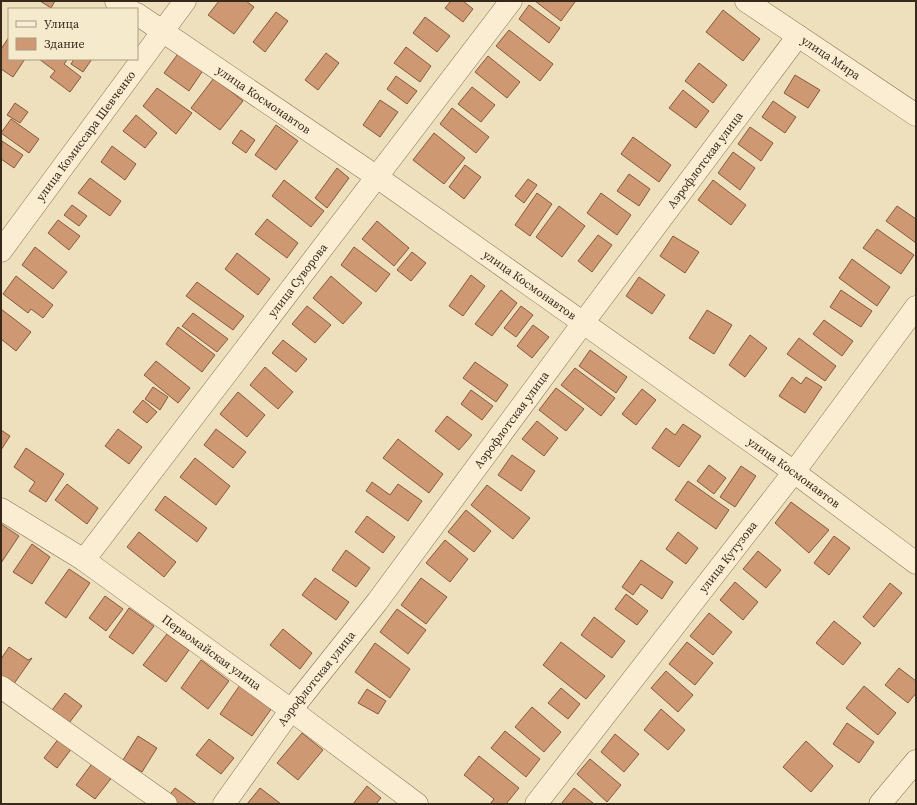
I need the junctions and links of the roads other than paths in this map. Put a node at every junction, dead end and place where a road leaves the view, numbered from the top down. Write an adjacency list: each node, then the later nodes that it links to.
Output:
1 (116, 1): 5 (street)
2 (185, 1): 7 (street, улица Комиссара Шевченко)
3 (511, 1): 10 (street, улица Суворова)
4 (746, 1): 8 (street, улица Мира)
5 (127, 8)
6 (138, 15): 7 (street, улица Космонавтов)
7 (163, 31): 10 (street, улица Космонавтов); 11 (street, улица Комиссара Шевченко)
8 (798, 36): 9 (street, улица Мира); 13 (street, Аэрофлотская улица)
9 (916, 115)
10 (377, 177): 13 (street, улица Космонавтов); 16 (street, улица Суворова)
11 (1, 251)
12 (916, 307): 14 (street, улица Кутузова)
13 (583, 323): 14 (street, улица Космонавтов); 19 (street, Аэрофлотская улица)
14 (794, 472): 17 (street, улица Космонавтов); 24 (street, улица Кутузова)
15 (1, 509): 16 (street, Первомайская улица)
16 (84, 560): 19 (street, Первомайская улица)
17 (916, 563)
18 (1, 687): 21 (street)
19 (291, 710): 22 (street, Аэрофлотская улица); 23 (street, Первомайская улица)
20 (916, 761): 25 (street)
21 (166, 804)
22 (224, 804)
23 (417, 804)
24 (536, 804)
25 (880, 804)

